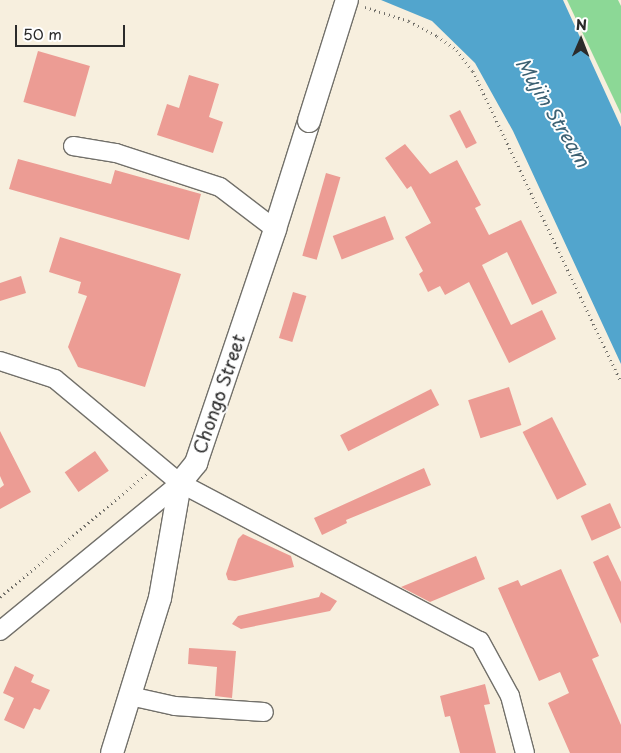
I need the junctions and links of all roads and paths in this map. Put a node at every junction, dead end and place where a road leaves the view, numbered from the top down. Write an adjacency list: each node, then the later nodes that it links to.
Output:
1 (351, 2): 3 (main road, Chongo Street, bridge); 5 (path)
2 (73, 146): 3 (street)
3 (276, 229): 7 (main road, Chongo Street)
4 (0, 361): 6 (street)
5 (621, 381)
6 (157, 465): 7 (street); 8 (path)
7 (180, 484): 9 (street); 10 (main road, Chongo Street); 13 (street)
8 (0, 598)
9 (0, 631)
10 (130, 696): 11 (street); 12 (main road, Chongo Street)
11 (264, 712)
12 (112, 753)
13 (525, 753)

